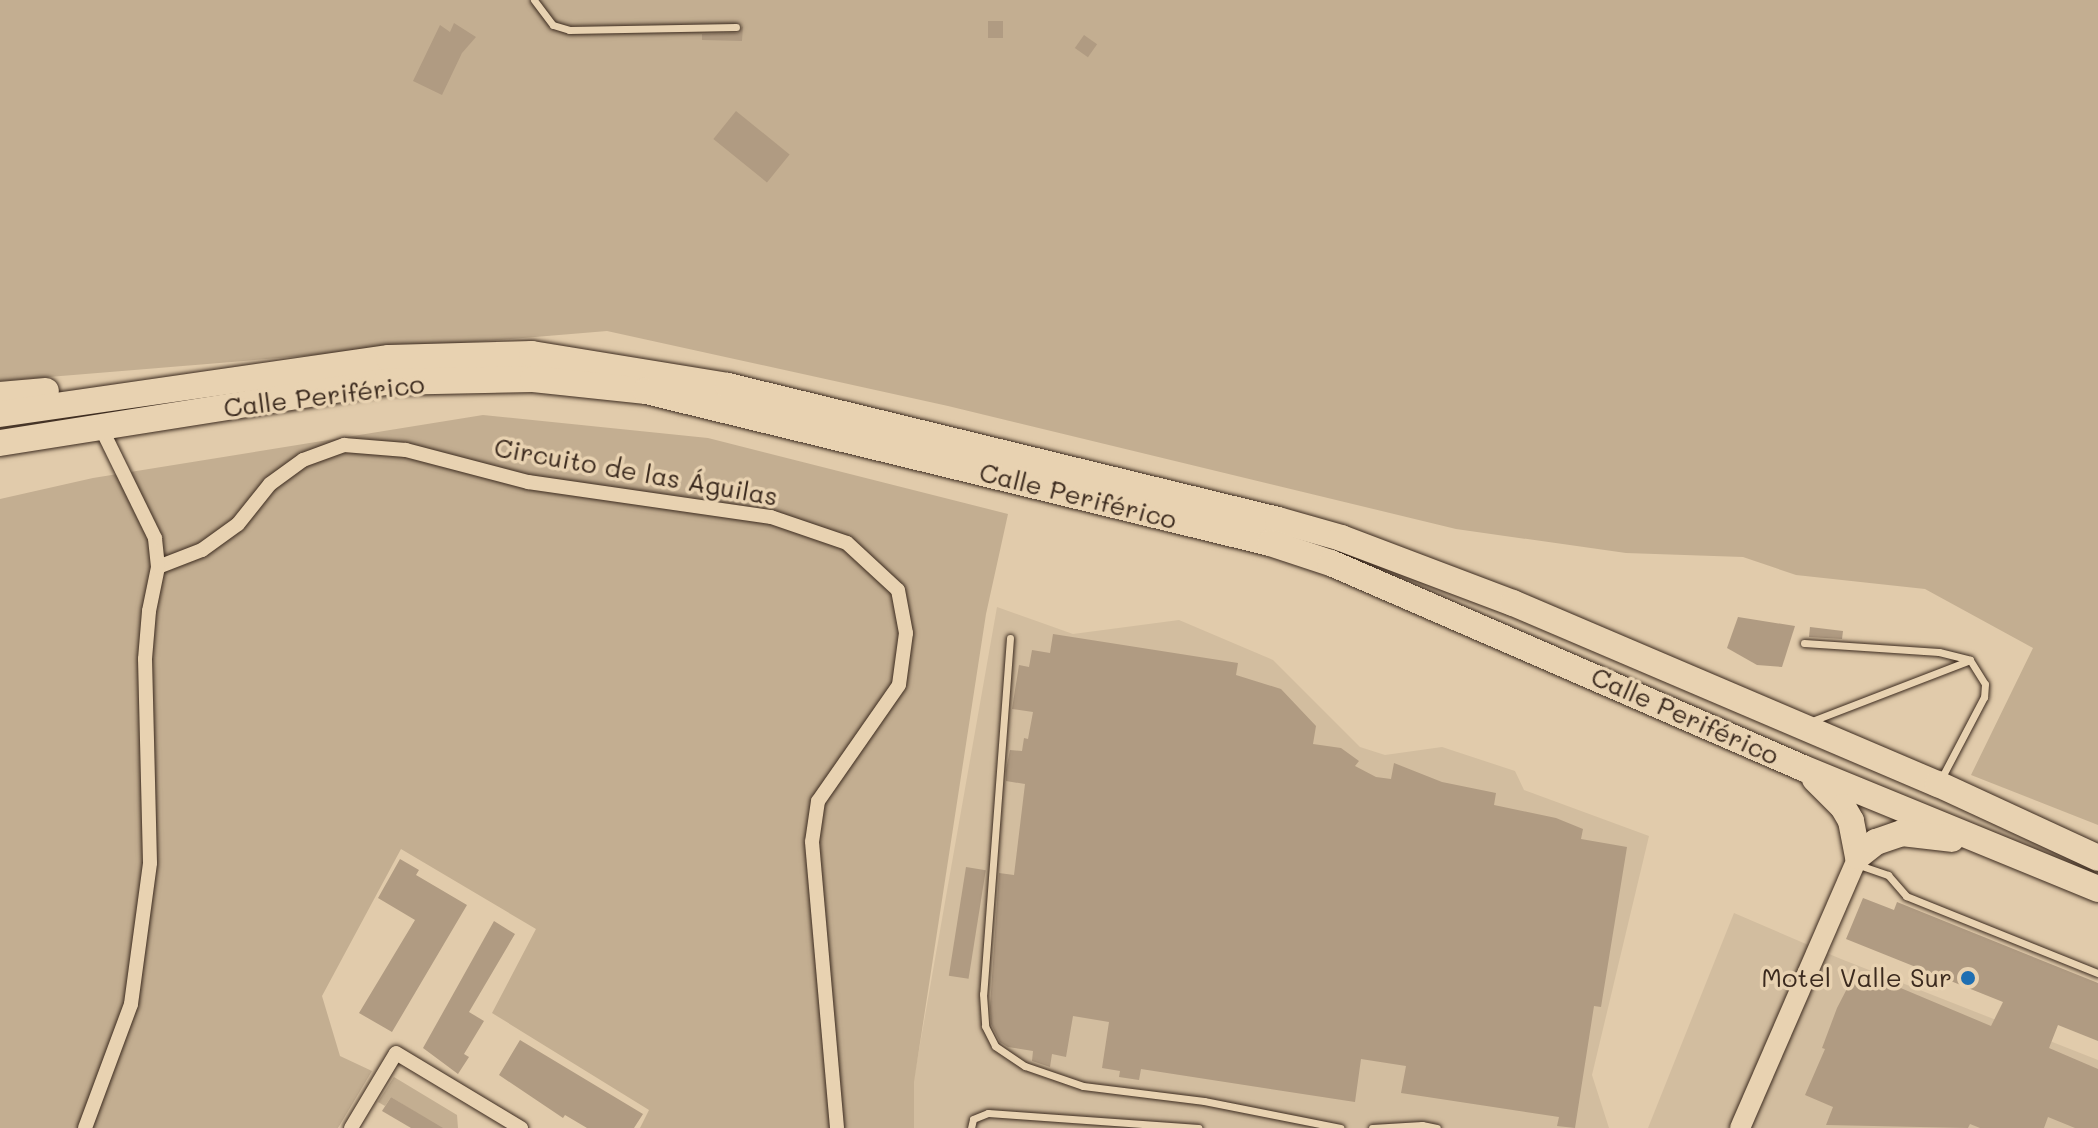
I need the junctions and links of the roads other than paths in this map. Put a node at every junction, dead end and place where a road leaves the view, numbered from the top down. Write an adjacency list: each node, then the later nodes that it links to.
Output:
1 (534, 0): 2 (lane)
2 (736, 27)
3 (0, 395): 4 (highway)
4 (125, 395): 5 (highway, Calle Periférico); 12 (highway, Calle Periférico)
5 (0, 414)
6 (101, 428): 7 (highway, Calle Periférico); 8 (street); 13 (highway, Calle Periférico)
7 (0, 443)
8 (158, 567): 20 (street); 23 (street, Circuito de las Águilas)
9 (1010, 638): 26 (lane)
10 (1804, 643): 11 (lane)
11 (1970, 660): 12 (lane); 14 (lane)
12 (1798, 725): 14 (highway, Calle Periférico)
13 (1803, 768): 15 (highway, Calle Periférico); 17 (highway)
14 (1938, 784): 16 (highway, Calle Periférico)
15 (1987, 843): 17 (highway); 18 (highway, Calle Periférico)
16 (2098, 858)
17 (1856, 860): 19 (lane); 29 (street)
18 (2098, 889)
19 (2098, 973)
20 (85, 1128)
21 (351, 1128): 22 (street)
22 (521, 1128)
23 (837, 1128)
24 (971, 1128): 25 (lane)
25 (1198, 1128)
26 (1340, 1128)
27 (1372, 1128): 28 (lane)
28 (1437, 1128)
29 (1740, 1128)

